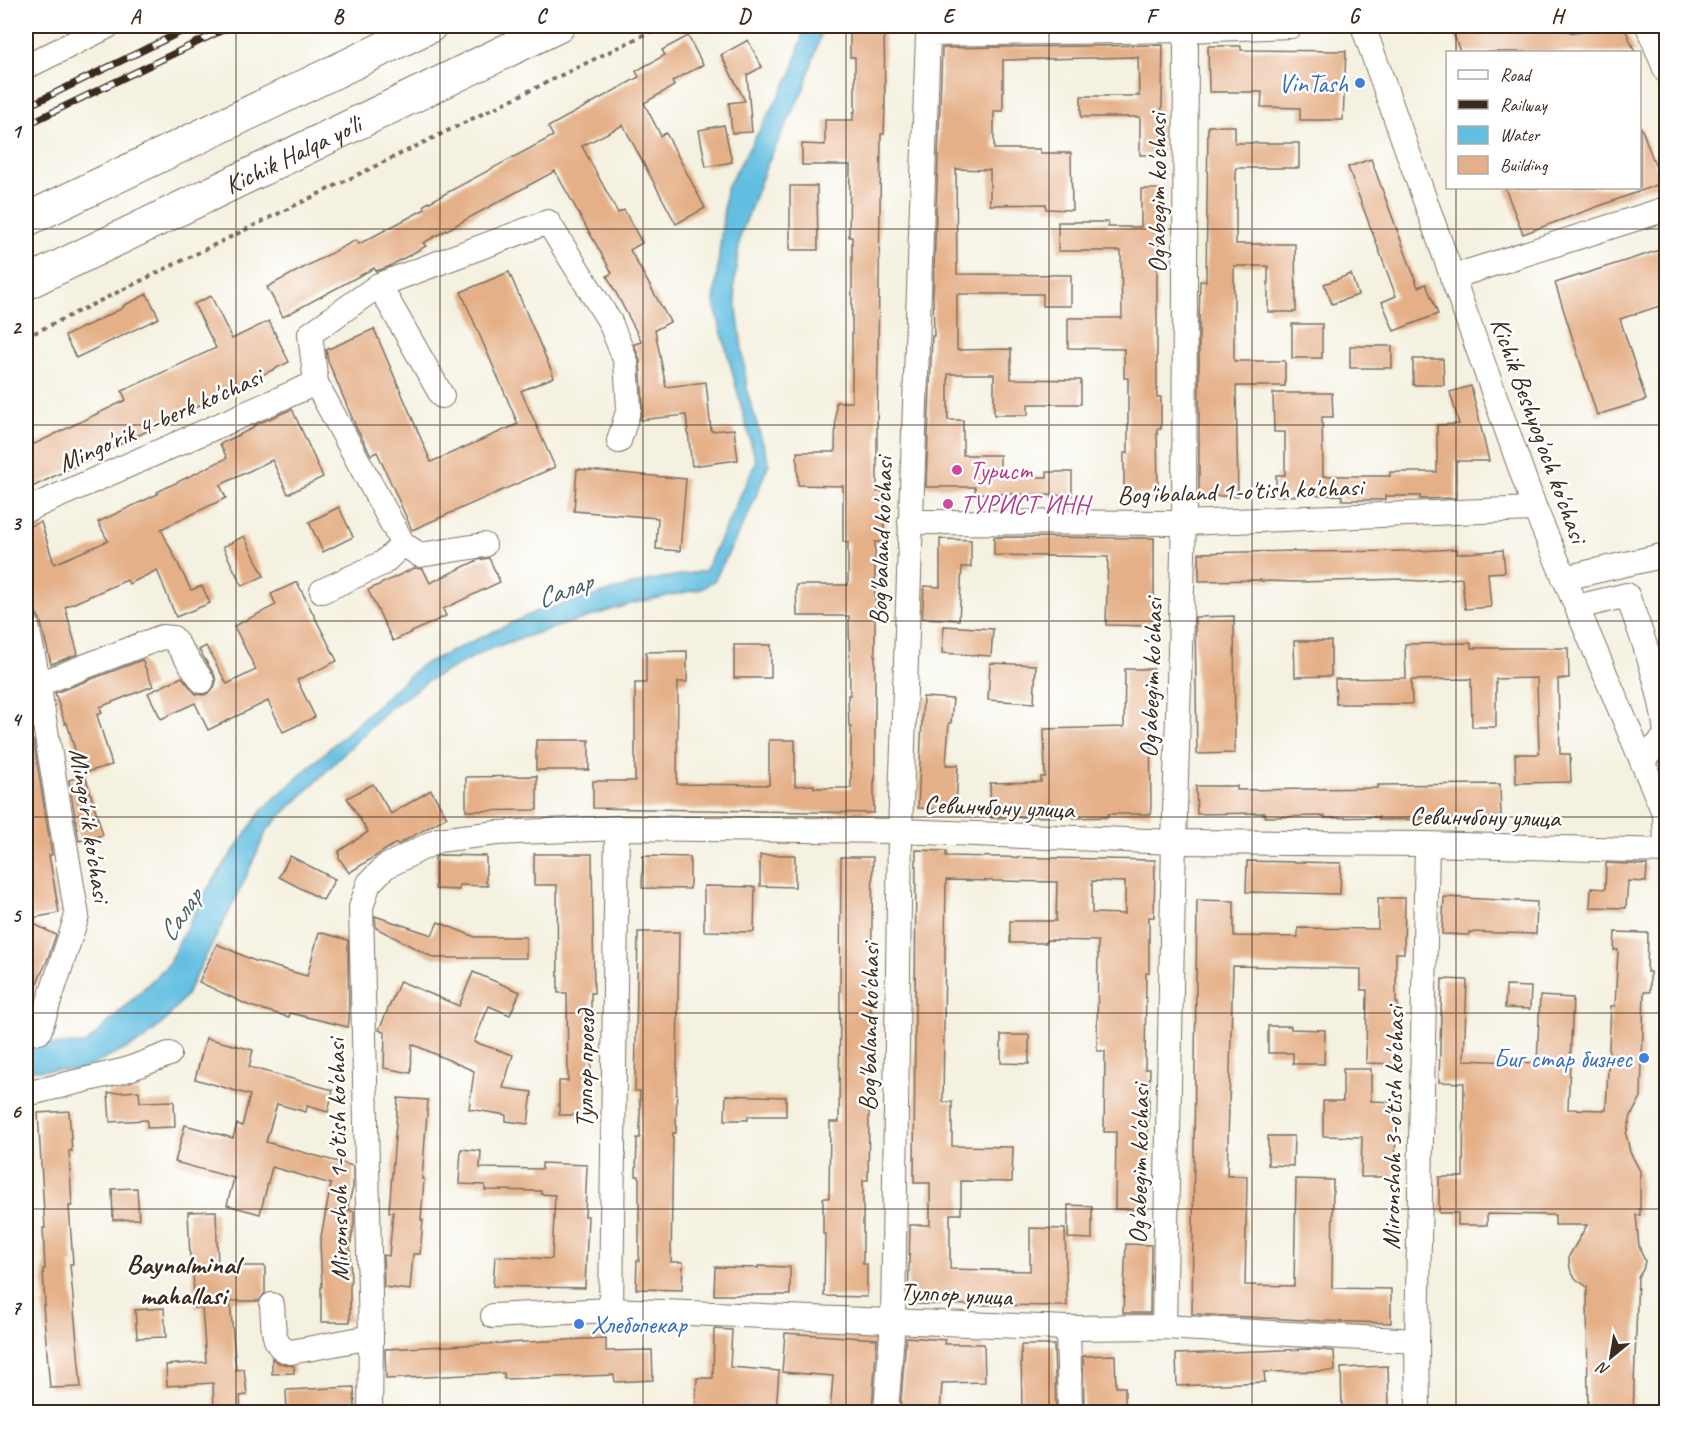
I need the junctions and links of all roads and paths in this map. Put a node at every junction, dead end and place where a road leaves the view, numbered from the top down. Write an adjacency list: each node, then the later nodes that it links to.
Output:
1 (108, 26): 9 (street)
2 (430, 26): 12 (highway)
3 (558, 26): 14 (highway, Kichik Halqa yo'li)
4 (662, 26): 16 (path)
5 (1291, 26): 8 (street, Bog'baland ko'chasi)
6 (1364, 26): 13 (street, Kichik Beshyog'och ko'chasi)
7 (1648, 26): 10 (street)
8 (1186, 30): 22 (street, Bog'baland ko'chasi); 23 (street, Og'abegim ko'chasi)
9 (26, 67)
10 (1666, 71)
11 (1666, 209): 13 (street)
12 (26, 220)
13 (1452, 277): 20 (street, Kichik Beshyog'och ko'chasi)
14 (26, 283)
15 (379, 285): 17 (street); 18 (street); 19 (street)
16 (26, 337)
17 (316, 383): 21 (street, Mingo'rik 4-berk ko'chasi); 24 (street)
18 (442, 396)
19 (619, 441)
20 (1535, 509): 23 (street, Bog'ibaland 1-o'tish ko'chasi); 27 (street, Kichik Beshyog'och ko'chasi)
21 (26, 510)
22 (910, 522): 23 (street, Bog'ibaland 1-o'tish ko'chasi); 36 (street, Bog'baland ko'chasi)
23 (1184, 523): 37 (street, Og'abegim ko'chasi)
24 (403, 544): 25 (street); 28 (street)
25 (484, 545)
26 (1666, 555): 27 (street)
27 (1564, 578): 29 (street, Kichik Beshyog'och ko'chasi)
28 (322, 591)
29 (1576, 607): 33 (street, Kichik Beshyog'och ko'chasi); 33 (street)
30 (26, 622): 32 (street, Mingo'rik ko'chasi)
31 (202, 681): 32 (street)
32 (32, 688): 41 (street, Mingo'rik ko'chasi)
33 (1642, 761): 34 (street, Kichik Beshyog'och ko'chasi)
34 (1666, 815): 39 (street, Kichik Beshyog'och ko'chasi)
35 (617, 828): 36 (street, Севинчбону улица); 40 (street, Севинчбону улица); 45 (street, Тулпор проезд)
36 (900, 831): 37 (street, Севинчбону улица); 47 (street, Bog'baland ko'chasi)
37 (1174, 842): 38 (street, Севинчбону улица); 48 (street, Og'abegim ko'chasi)
38 (1427, 844): 39 (street, Севинчбону улица); 51 (street, Mironshoh 3-o'tish ko'chasi)
39 (1666, 850)
40 (361, 907): 50 (street, Mironshoh 1-o'tish ko'chasi)
41 (39, 1032)
42 (169, 1054): 43 (street)
43 (31, 1093)
44 (272, 1305): 50 (street)
45 (611, 1310): 46 (street, Тулпор улица); 47 (street, Тулпор улица)
46 (492, 1316)
47 (893, 1320): 49 (street, Тулпор улица); 53 (street, Bog'baland ko'chasi)
48 (1164, 1327): 49 (street, Тулпор улица); 51 (street, Тулпор улица)
49 (1068, 1328): 54 (street)
50 (371, 1337): 52 (street, Mironshoh 1-o'tish ko'chasi)
51 (1417, 1341): 55 (street, Mironshoh 3-o'tish ko'chasi)
52 (370, 1413)
53 (886, 1413)
54 (1070, 1413)
55 (1418, 1413)

